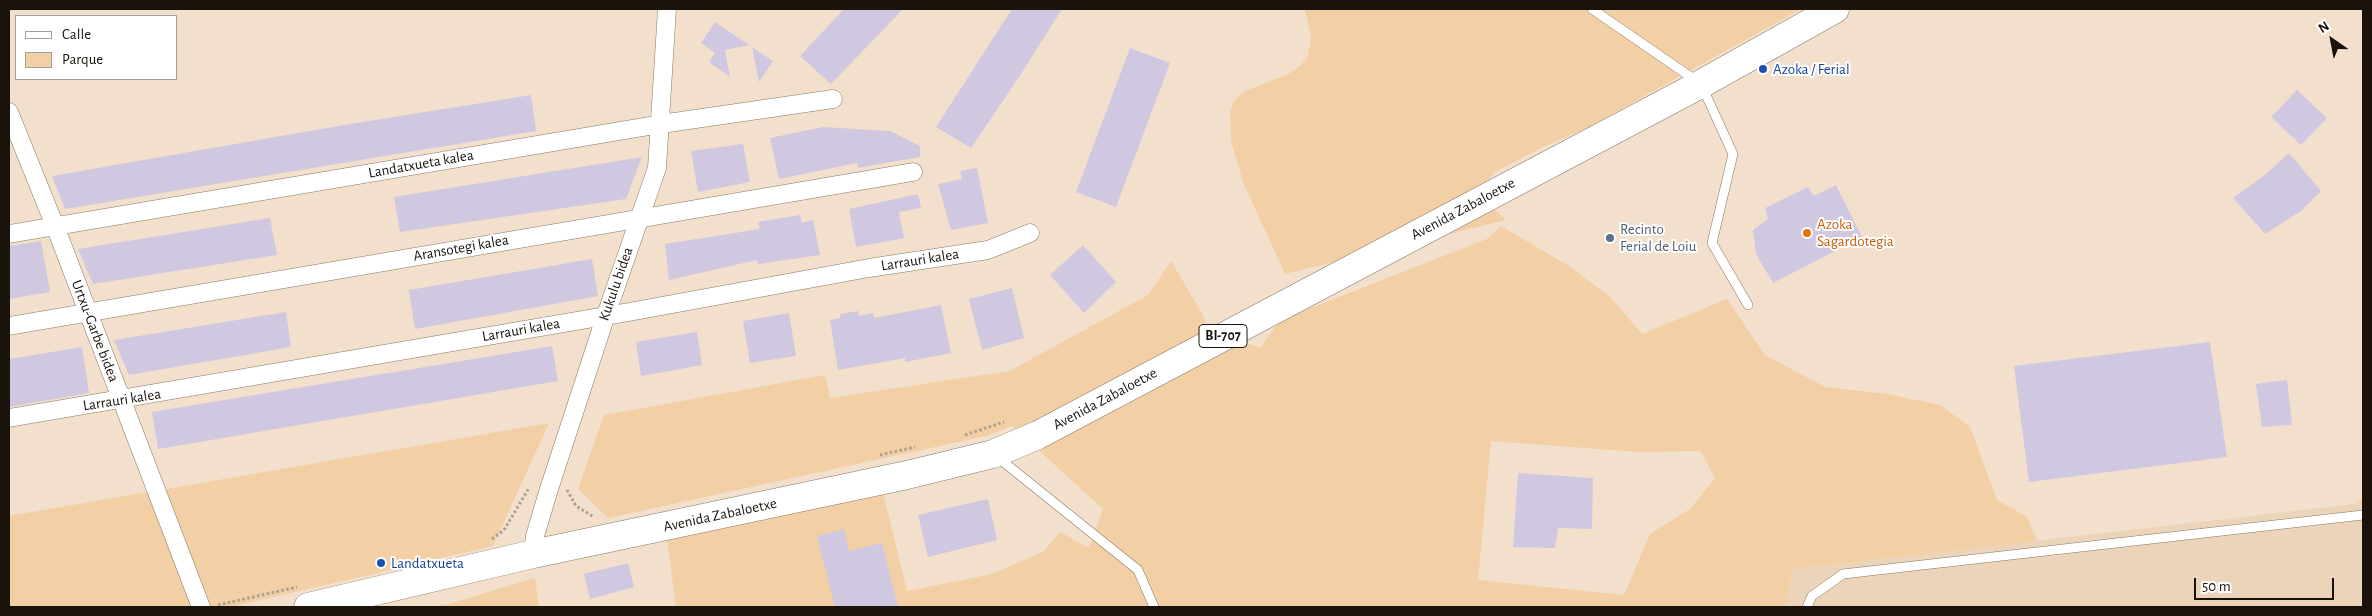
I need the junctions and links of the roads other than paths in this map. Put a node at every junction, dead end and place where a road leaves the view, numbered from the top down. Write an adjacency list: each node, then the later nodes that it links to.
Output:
1 (667, 9): 7 (street, Kukulu bidea)
2 (1592, 9): 4 (lane)
3 (1835, 9): 4 (main road, Avenida Zabaloetxe / BI-707)
4 (1701, 84): 13 (lane); 19 (main road, Avenida Zabaloetxe / BI-707)
5 (833, 99): 7 (street, Landatxueta kalea)
6 (9, 112): 10 (street, Urtxu-Garbe bidea)
7 (661, 124): 9 (street, Kukulu bidea); 10 (street, Landatxueta kalea)
8 (913, 172): 9 (street, Aransotegi kalea)
9 (640, 217): 14 (street, Aransotegi kalea); 15 (street, Kukulu bidea)
10 (55, 226): 12 (street, Landatxueta kalea); 14 (street, Urtxu-Garbe bidea)
11 (1030, 233): 15 (street, Larrauri kalea)
12 (9, 234)
13 (1748, 305)
14 (89, 313): 16 (street, Aransotegi kalea); 17 (street, Urtxu-Garbe bidea)
15 (606, 315): 17 (street, Larrauri kalea); 21 (street, Kukulu bidea)
16 (9, 326)
17 (122, 400): 18 (street, Larrauri kalea); 23 (street, Urtxu-Garbe bidea)
18 (9, 418)
19 (993, 454): 21 (main road, Avenida Zabaloetxe / BI-707); 24 (lane)
20 (2363, 515): 25 (lane)
21 (533, 554): 22 (main road, Avenida Zabaloetxe / BI-707)
22 (304, 597)
23 (209, 606)
24 (1154, 607)
25 (1807, 607)

